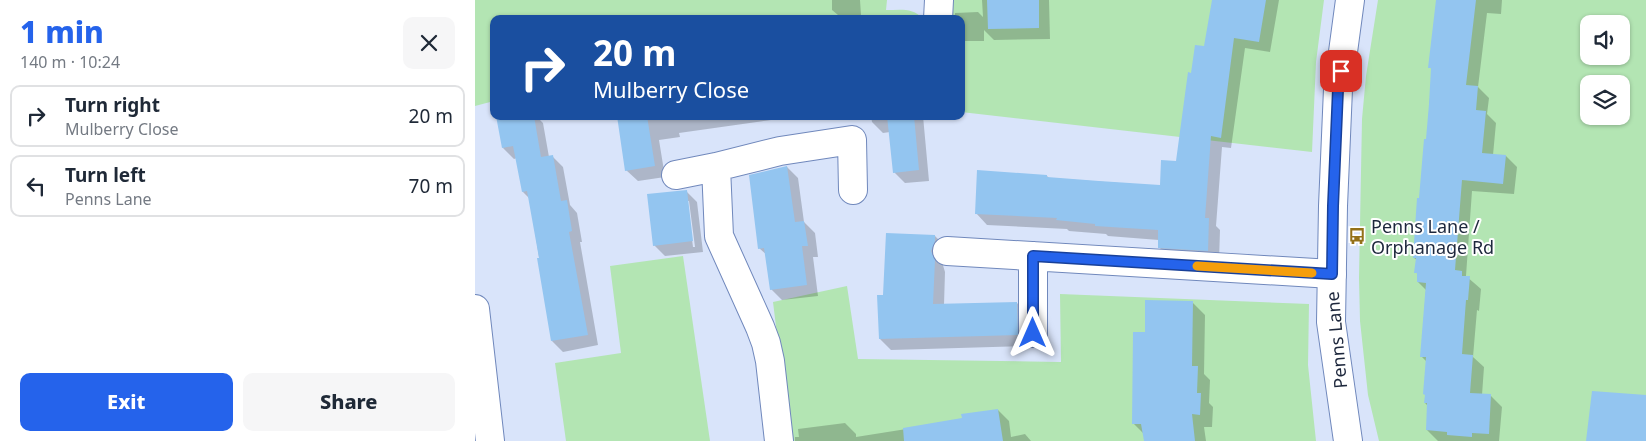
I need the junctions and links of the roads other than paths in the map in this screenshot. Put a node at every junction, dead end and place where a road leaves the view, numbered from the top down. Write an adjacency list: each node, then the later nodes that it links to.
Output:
1 (933, 0): 2 (street)
2 (939, 0): 4 (street)
3 (1350, 0): 10 (street, Penns Lane)
4 (938, 15)
5 (716, 167): 6 (street); 7 (street); 14 (street)
6 (676, 175)
7 (853, 190)
8 (947, 251): 9 (street)
9 (1033, 256): 10 (street); 12 (street)
10 (1332, 274): 15 (street, Penns Lane)
11 (475, 309): 13 (street)
12 (1033, 333)
13 (490, 441)
14 (779, 441)
15 (1348, 441)

